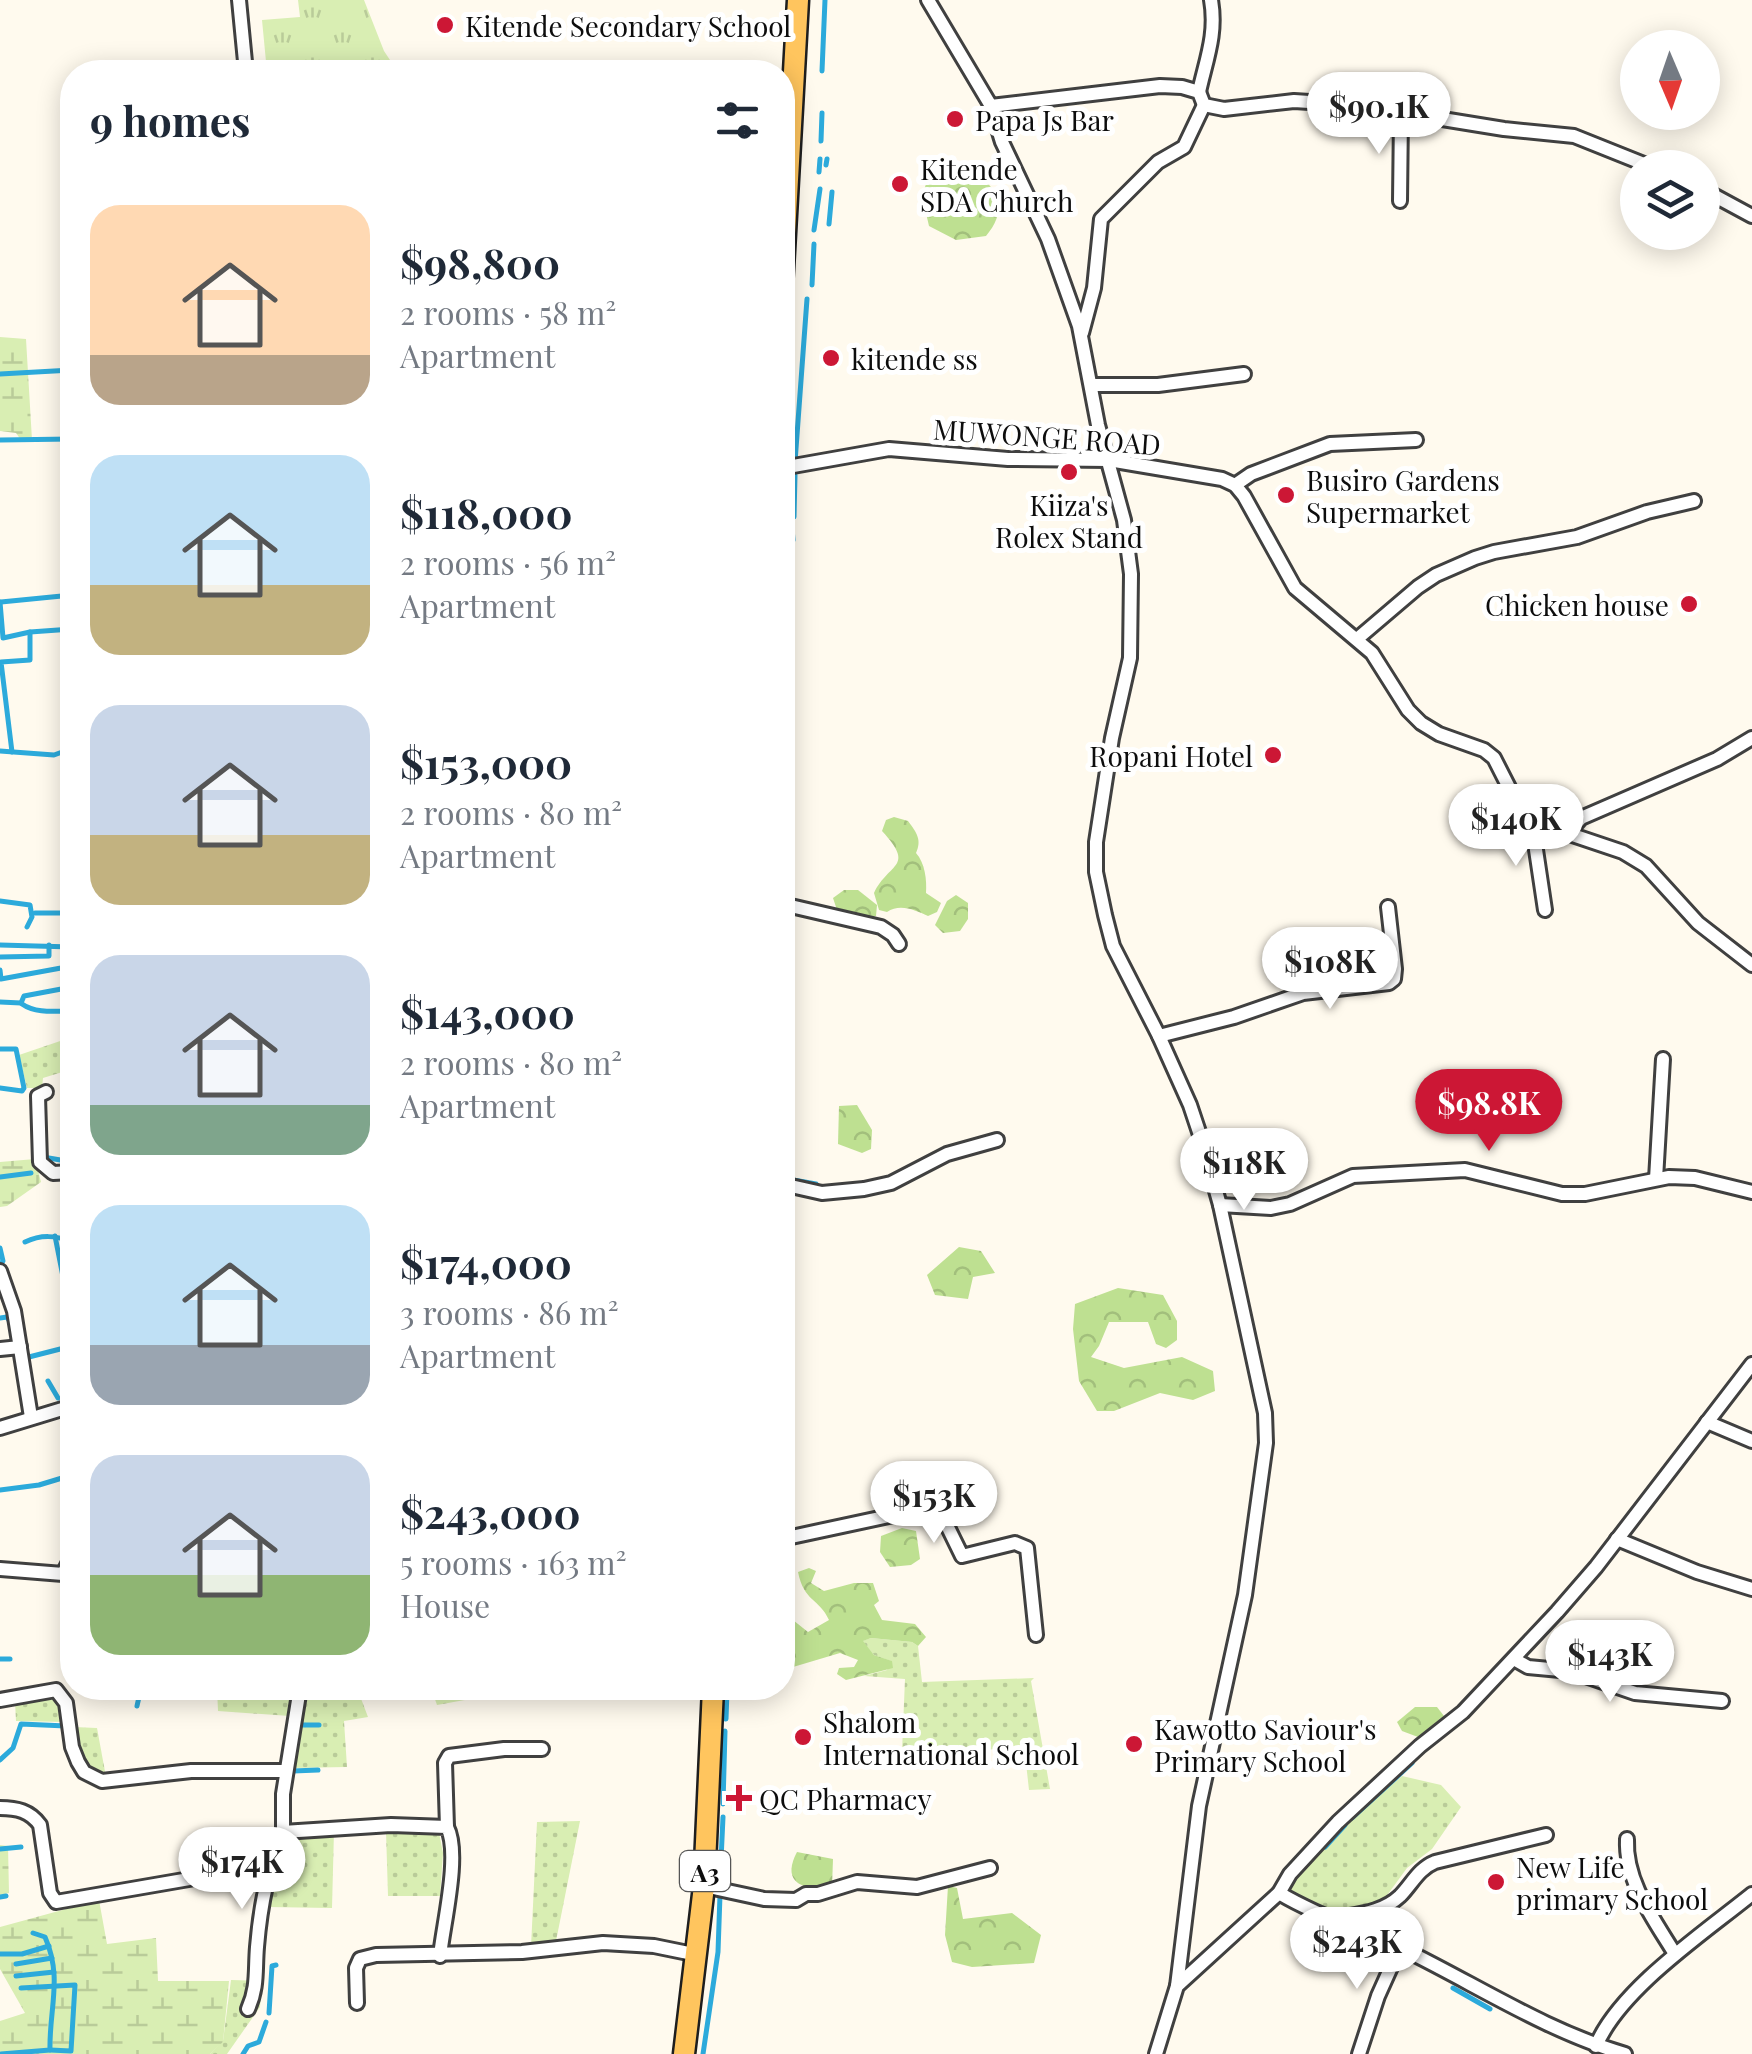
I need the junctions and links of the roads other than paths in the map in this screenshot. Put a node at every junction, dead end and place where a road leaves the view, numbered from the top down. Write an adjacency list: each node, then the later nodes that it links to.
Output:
1 (240, 0): 5 (street)
2 (798, 0): 6 (main road)
3 (928, 0): 8 (street)
4 (1211, 0): 7 (street)
5 (245, 60)
6 (795, 60)
7 (1201, 99): 8 (street); 9 (street); 14 (street)
8 (991, 106): 14 (street)
9 (1401, 114): 10 (street); 12 (street)
10 (1620, 154)
11 (1720, 199): 13 (street)
12 (1400, 201)
13 (1752, 216)
14 (1082, 334): 16 (street)
15 (1244, 374): 16 (street)
16 (1092, 385): 18 (street)
17 (1416, 440): 20 (street)
18 (1109, 460): 19 (street, MUWONGE ROAD); 20 (street, MUWONGE ROAD); 31 (street)
19 (795, 466)
20 (1235, 485): 22 (street)
21 (1694, 501): 22 (street)
22 (1357, 639): 24 (street)
23 (1752, 738): 25 (street)
24 (1532, 822): 25 (street); 28 (street)
25 (1568, 833): 30 (street)
26 (795, 907): 29 (street)
27 (1388, 908): 31 (street)
28 (1545, 910)
29 (898, 944)
30 (1752, 965)
31 (1159, 1036): 39 (street)
32 (1663, 1058): 36 (street)
33 (46, 1092): 35 (street)
34 (997, 1140): 37 (street)
35 (60, 1173)
36 (1656, 1179): 38 (street); 39 (street)
37 (795, 1187)
38 (1752, 1192)
39 (1220, 1205): 79 (street)
40 (0, 1271): 41 (street)
41 (20, 1347): 42 (street); 45 (street)
42 (0, 1350)
43 (1752, 1364): 46 (street)
44 (60, 1409): 45 (street)
45 (31, 1417): 47 (street)
46 (1707, 1422): 48 (street); 50 (street)
47 (0, 1428)
48 (1752, 1441)
49 (795, 1536): 54 (street)
50 (1616, 1539): 53 (street); 55 (street)
51 (0, 1570): 52 (street)
52 (60, 1574)
53 (1752, 1589)
54 (1036, 1635)
55 (1514, 1659): 61 (street); 72 (street)
56 (60, 1695): 57 (street)
57 (0, 1700)
58 (64, 1700): 63 (street)
59 (298, 1700): 63 (street)
60 (713, 1700): 71 (main road, A3)
61 (1722, 1701)
62 (542, 1749): 65 (street)
63 (286, 1771): 66 (street)
64 (0, 1808): 70 (street)
65 (447, 1827): 66 (street); 78 (street)
66 (283, 1832): 70 (street)
67 (1546, 1835): 74 (street)
68 (1627, 1838): 76 (street)
69 (990, 1868): 71 (street)
70 (269, 1872): 81 (street)
71 (704, 1886): 77 (main road, A3)
72 (1279, 1893): 74 (street); 79 (street)
73 (1752, 1894): 76 (street)
74 (1336, 1918): 75 (street)
75 (1400, 1948): 82 (street); 85 (street)
76 (1675, 1954): 82 (street)
77 (698, 1955): 78 (street); 83 (main road, A3)
78 (440, 1956): 80 (street)
79 (1176, 1986): 84 (street)
80 (357, 2003)
81 (248, 2009)
82 (1596, 2046): 86 (street)
83 (684, 2054)
84 (1156, 2054)
85 (1359, 2054)
86 (1625, 2054)

